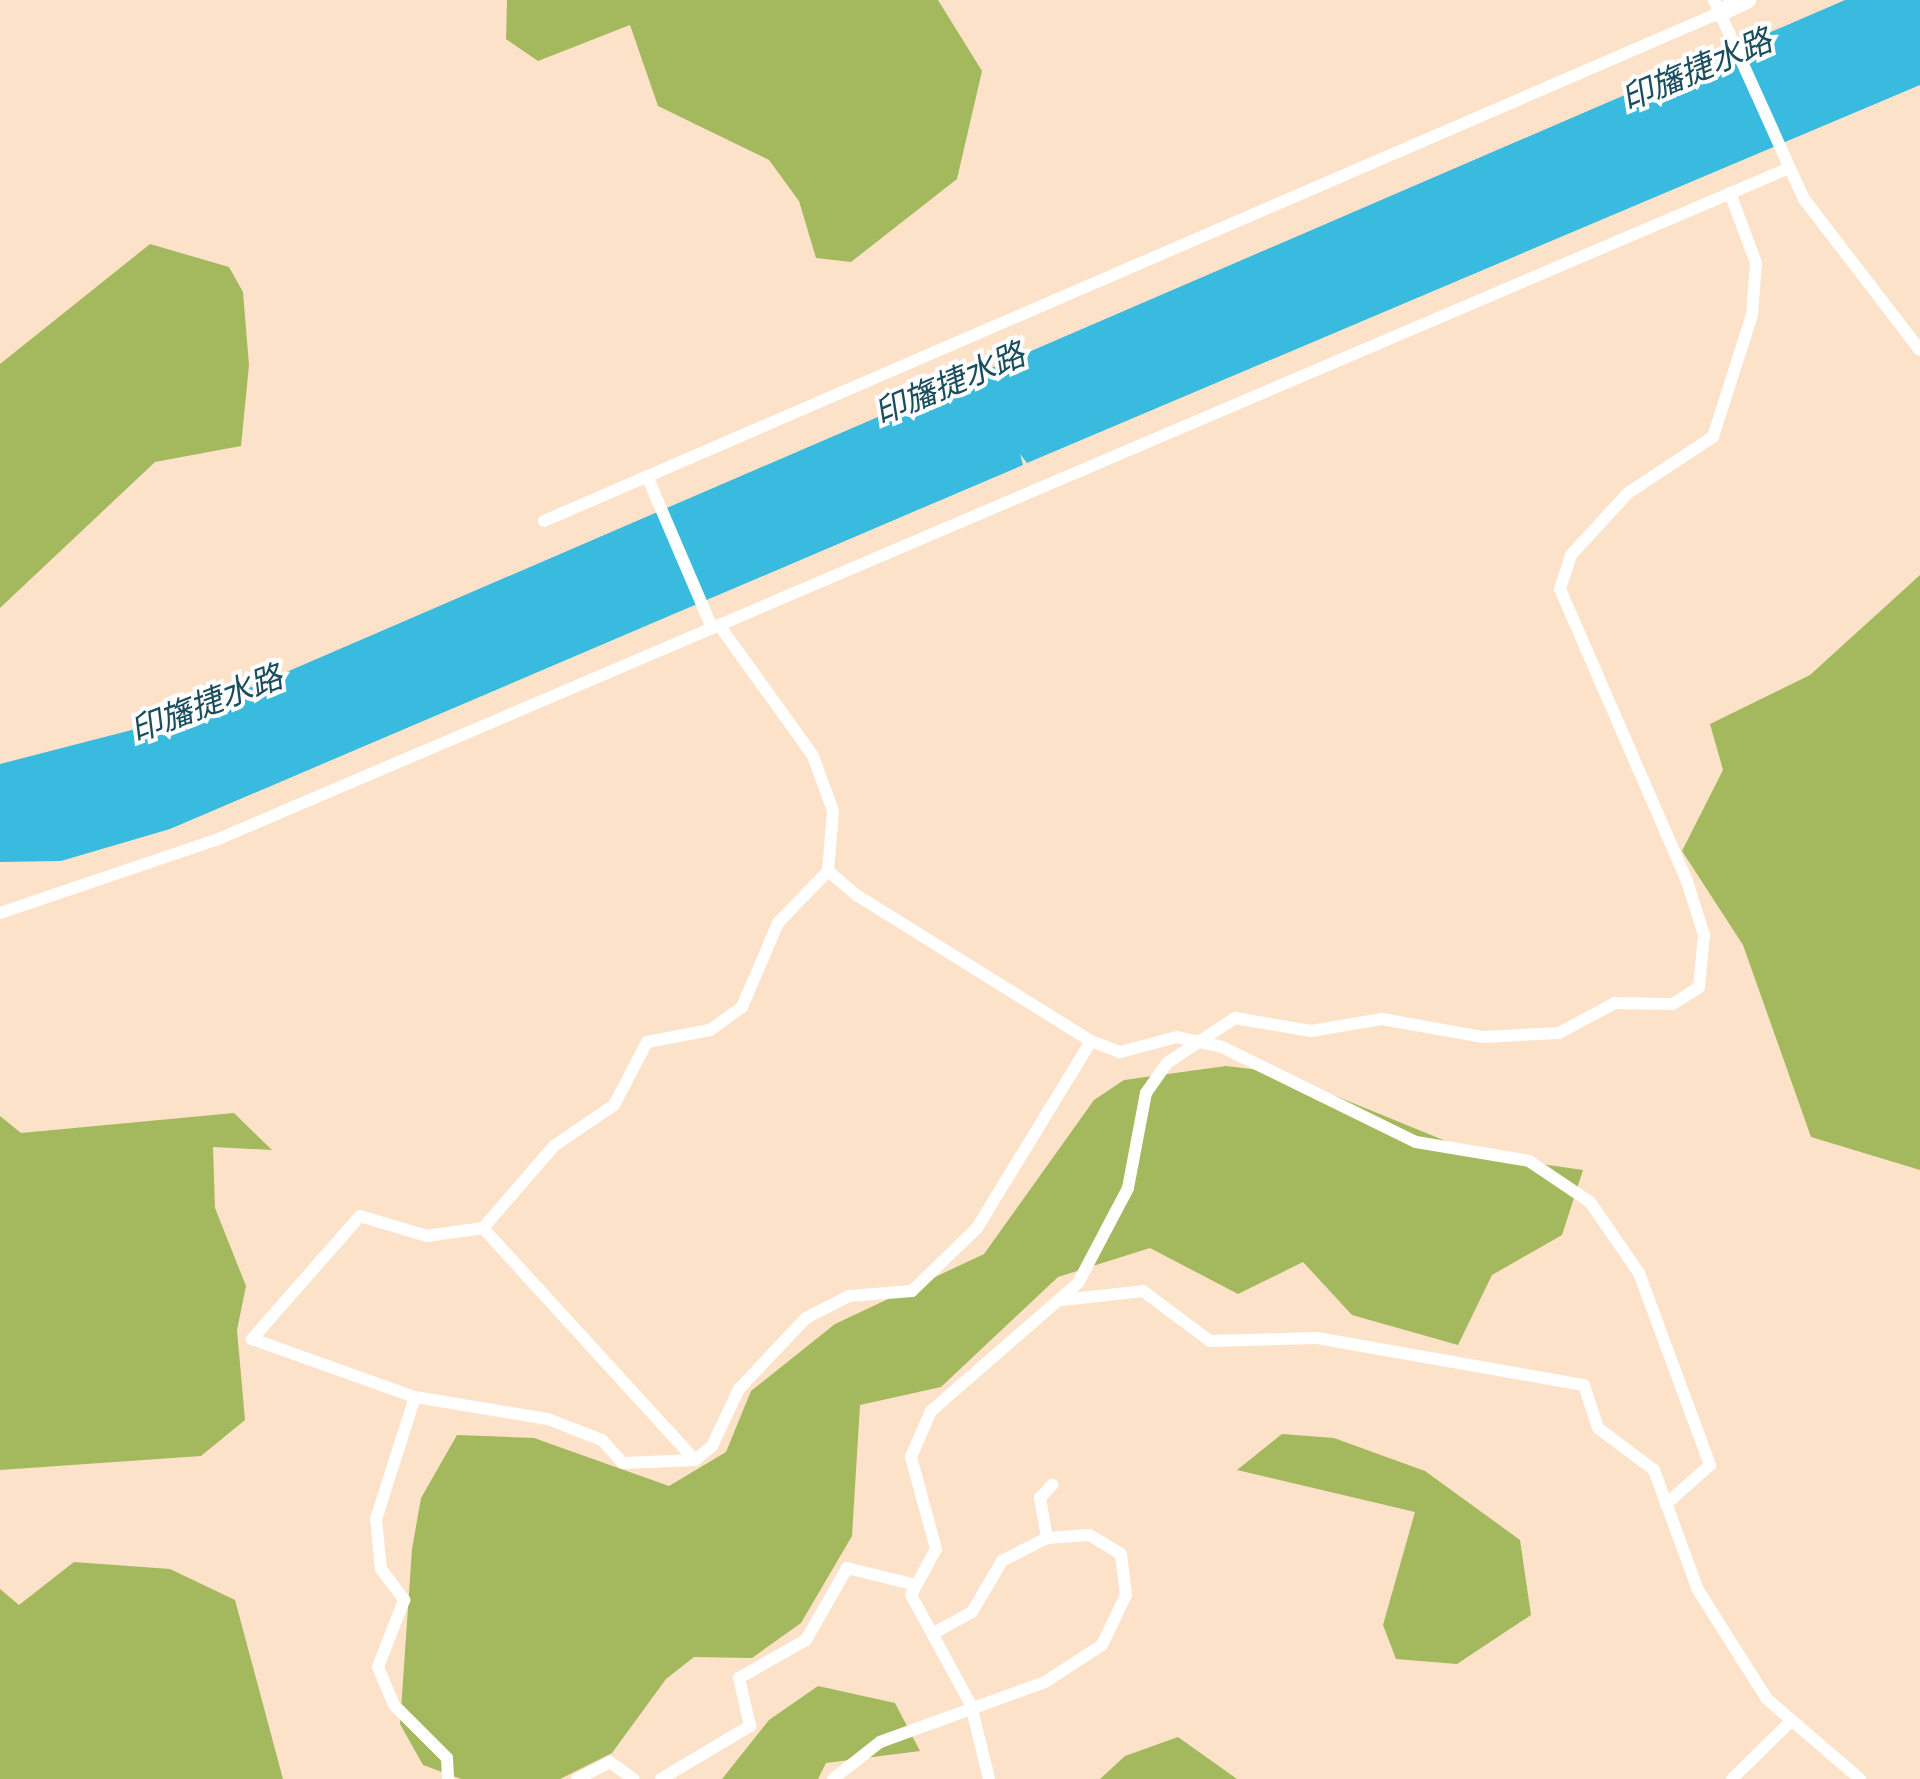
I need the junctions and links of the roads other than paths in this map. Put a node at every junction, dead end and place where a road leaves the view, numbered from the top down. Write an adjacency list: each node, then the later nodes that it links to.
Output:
1 (1747, 0): 2 (street)
2 (1721, 14): 3 (street); 6 (street)
3 (1785, 166): 4 (street); 5 (street)
4 (1730, 193): 8 (street); 11 (street)
5 (1920, 350)
6 (647, 476): 7 (street); 8 (street)
7 (544, 520)
8 (716, 626): 9 (street); 10 (street)
9 (828, 871): 12 (street); 13 (street)
10 (0, 914)
11 (1197, 1039): 12 (street); 14 (street); 18 (street)
12 (1091, 1041): 16 (street)
13 (483, 1228): 15 (street); 16 (street)
14 (1062, 1300): 18 (street); 20 (street)
15 (415, 1398): 16 (street); 24 (street)
16 (696, 1460)
17 (1052, 1485): 19 (street)
18 (1666, 1504): 23 (street)
19 (1046, 1538): 21 (street); 22 (street)
20 (912, 1584): 21 (street); 27 (street)
21 (932, 1634): 22 (street)
22 (971, 1705): 28 (street); 29 (street)
23 (1788, 1724): 30 (street); 31 (street)
24 (448, 1779)
25 (577, 1779): 26 (street)
26 (633, 1779)
27 (661, 1779)
28 (834, 1779)
29 (989, 1779)
30 (1732, 1779)
31 (1860, 1779)

